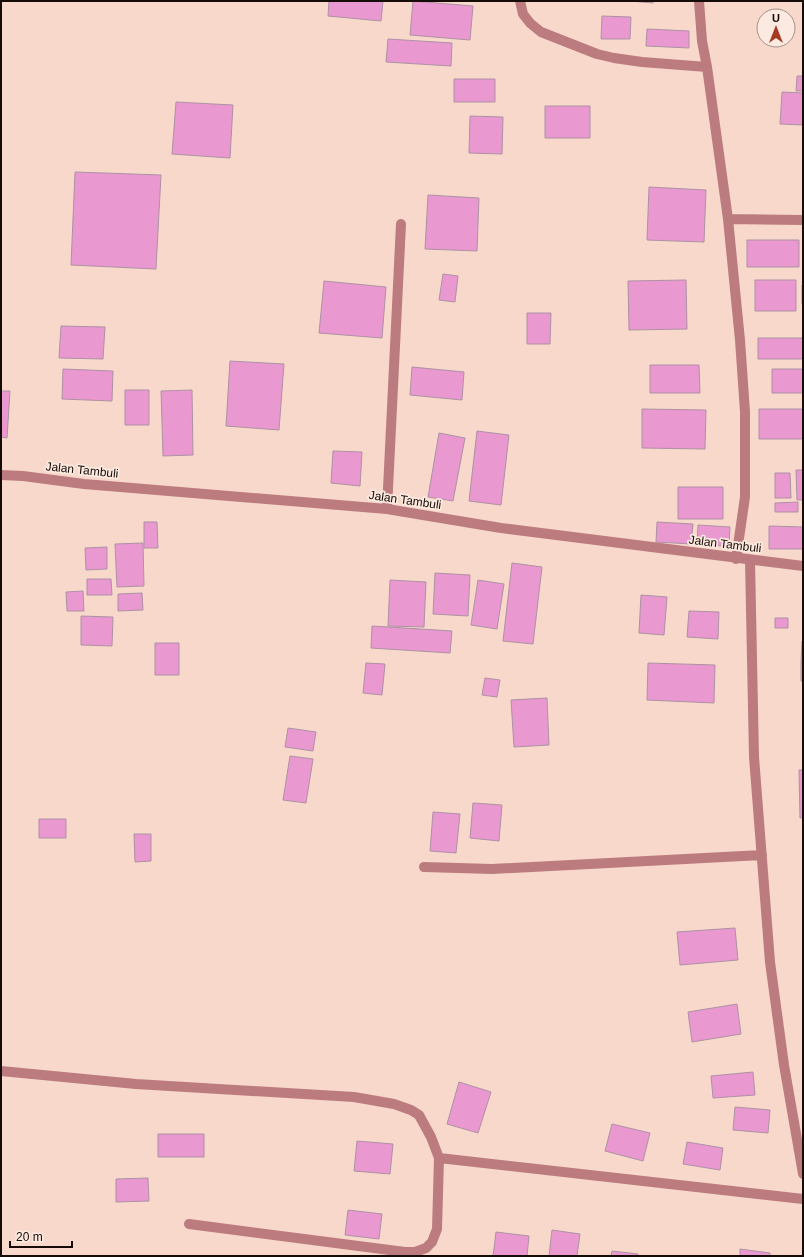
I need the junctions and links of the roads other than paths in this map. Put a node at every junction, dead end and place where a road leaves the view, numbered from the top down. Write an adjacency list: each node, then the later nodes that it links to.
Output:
1 (520, 1): 3 (street)
2 (699, 1): 3 (street)
3 (707, 67): 4 (street)
4 (728, 219): 5 (street); 9 (street)
5 (803, 220)
6 (401, 224): 8 (street)
7 (1, 475): 8 (street, Jalan Tambuli)
8 (387, 509): 9 (street, Jalan Tambuli)
9 (736, 559): 10 (street, Jalan Tambuli)
10 (750, 560): 11 (street, Jalan Tambuli); 12 (street)
11 (803, 566)
12 (762, 855): 13 (street); 16 (street)
13 (424, 868)
14 (1, 1070): 15 (street)
15 (439, 1158): 17 (street); 18 (street)
16 (803, 1174)
17 (803, 1199)
18 (190, 1224)

